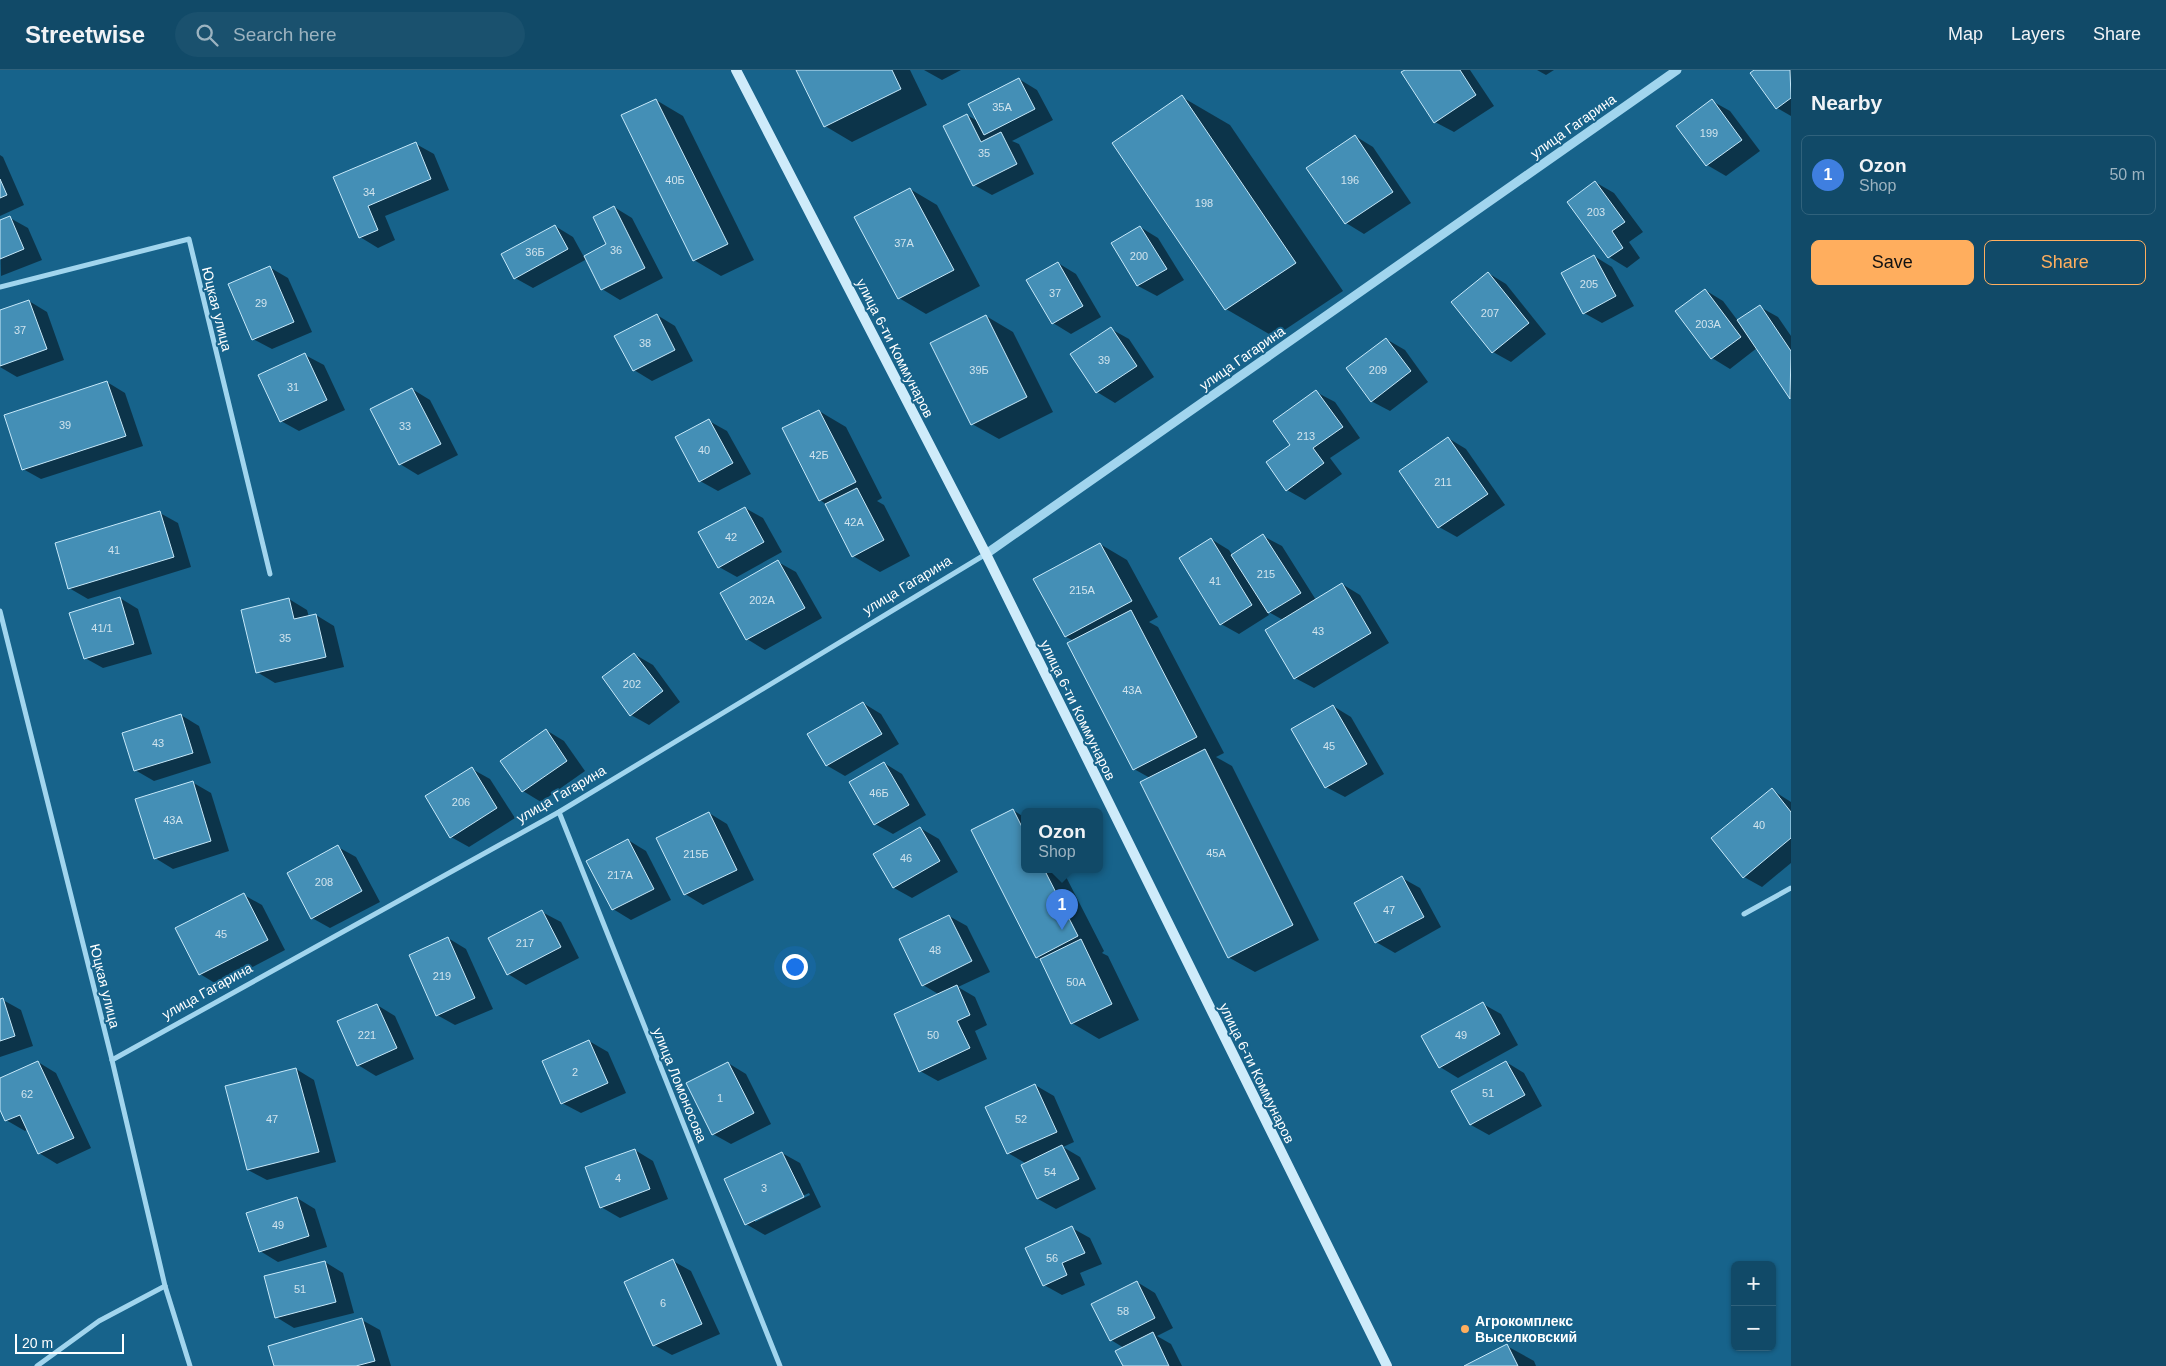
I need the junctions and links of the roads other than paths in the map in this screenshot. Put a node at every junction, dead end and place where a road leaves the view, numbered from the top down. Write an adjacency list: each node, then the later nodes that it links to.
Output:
1 (736, 70): 4 (main road, улица 6-ти Коммунаров)
2 (1677, 70): 4 (street, улица Гагарина)
3 (0, 287): 5 (street, Юцкая улица)
4 (986, 554): 7 (street, улица Гагарина); 15 (main road, улица 6-ти Коммунаров)
5 (270, 574)
6 (0, 611): 10 (street, Юцкая улица)
7 (559, 812): 10 (street, улица Гагарина); 14 (street, улица Ломоносова)
8 (1791, 888): 9 (street)
9 (1744, 914)
10 (112, 1060): 11 (street, Юцкая улица)
11 (165, 1286): 12 (street); 13 (street, Юцкая улица)
12 (36, 1366)
13 (190, 1366)
14 (780, 1366)
15 (1387, 1366)

